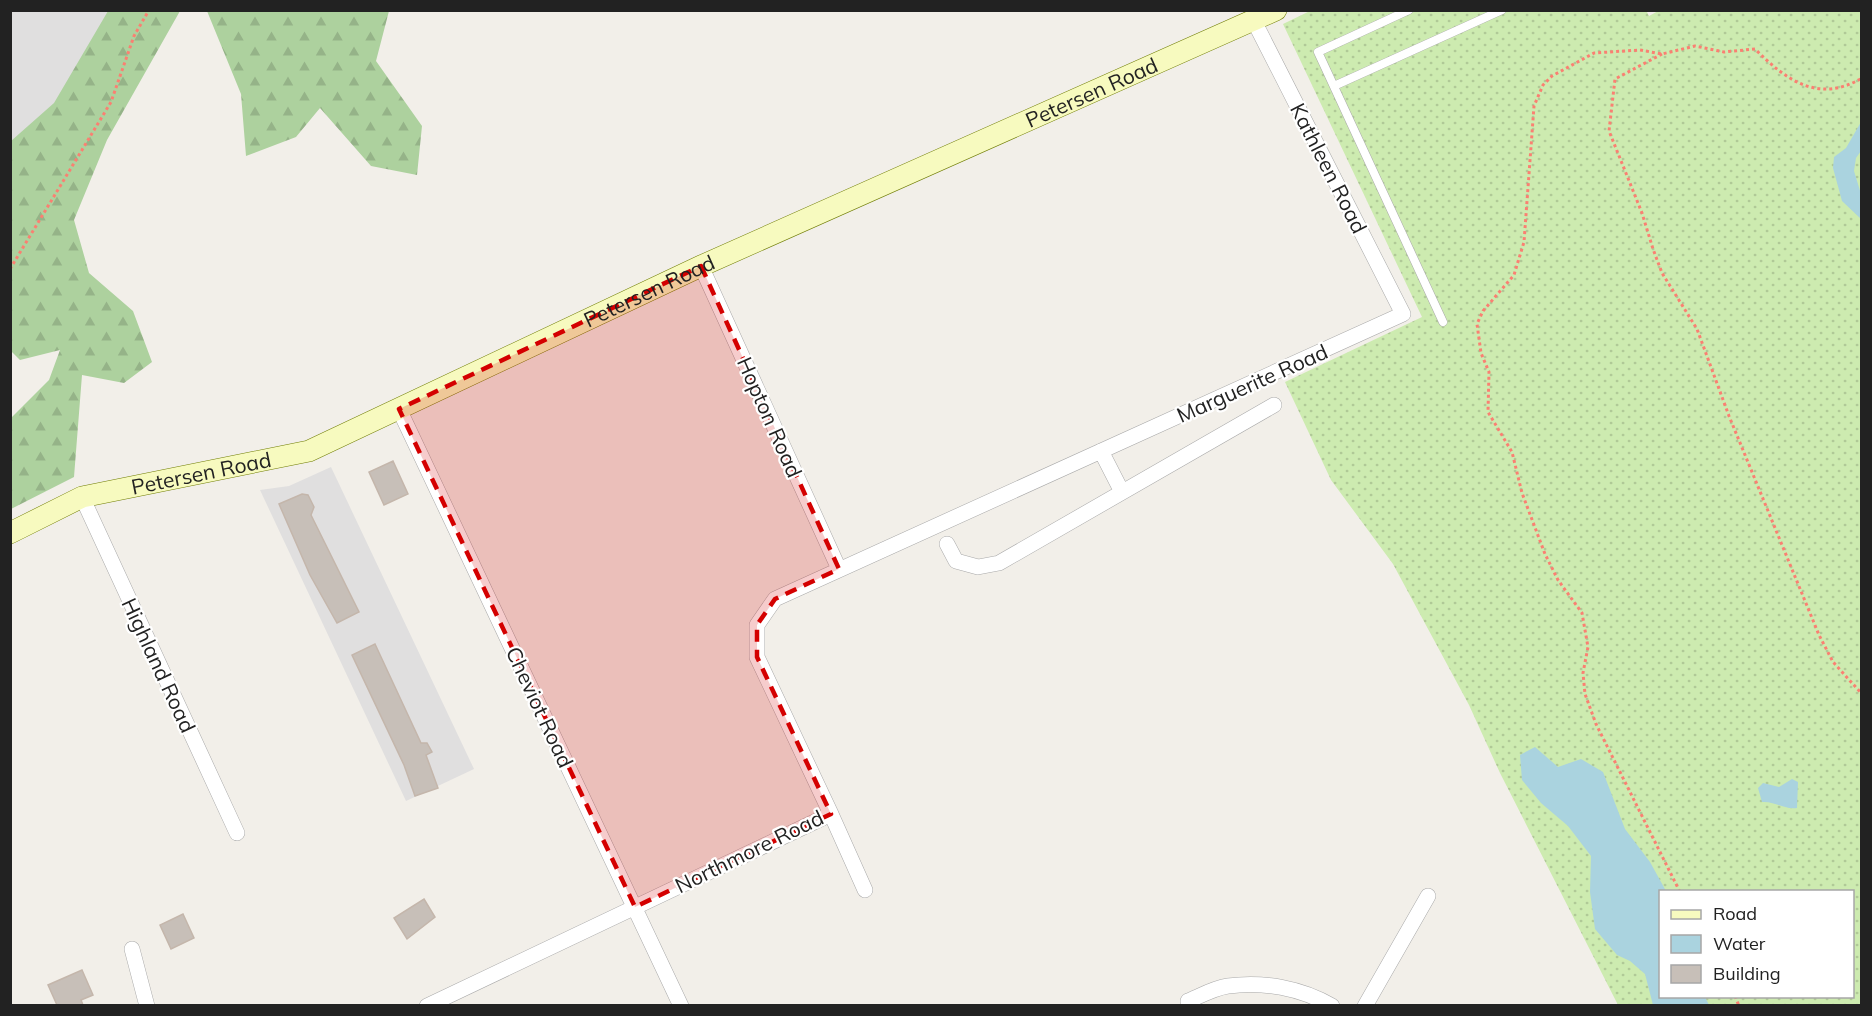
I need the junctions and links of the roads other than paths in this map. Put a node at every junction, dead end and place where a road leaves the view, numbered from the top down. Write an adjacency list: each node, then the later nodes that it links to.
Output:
1 (1276, 10): 4 (street, Petersen Road)
2 (1409, 10): 5 (lane)
3 (1502, 10): 5 (lane)
4 (1254, 21): 6 (street, Petersen Road); 7 (street, Kathleen Road)
5 (1334, 86): 8 (lane)
6 (701, 266): 10 (street, Petersen Road); 16 (street, Hopton Road)
7 (1403, 314): 11 (street, Marguerite Road)
8 (1443, 322)
9 (1274, 405): 12 (street, Marguerite Road)
10 (399, 409): 13 (street, Petersen Road); 21 (street, Cheviot Road)
11 (1101, 452): 12 (street); 16 (street, Marguerite Road)
12 (1122, 492): 15 (street, Marguerite Road)
13 (82, 497): 14 (street, Petersen Road); 18 (street, Highland Road)
14 (10, 533)
15 (947, 544)
16 (839, 569): 17 (street, Northmore Road)
17 (831, 814): 19 (street); 21 (street, Northmore Road)
18 (237, 833)
19 (865, 891)
20 (1428, 896): 28 (street)
21 (635, 907): 25 (street, Northmore Road); 26 (street, Cheviot Road)
22 (132, 949): 24 (street)
23 (1188, 1001): 27 (street)
24 (147, 1005)
25 (427, 1005)
26 (681, 1005)
27 (1332, 1005)
28 (1365, 1005)

